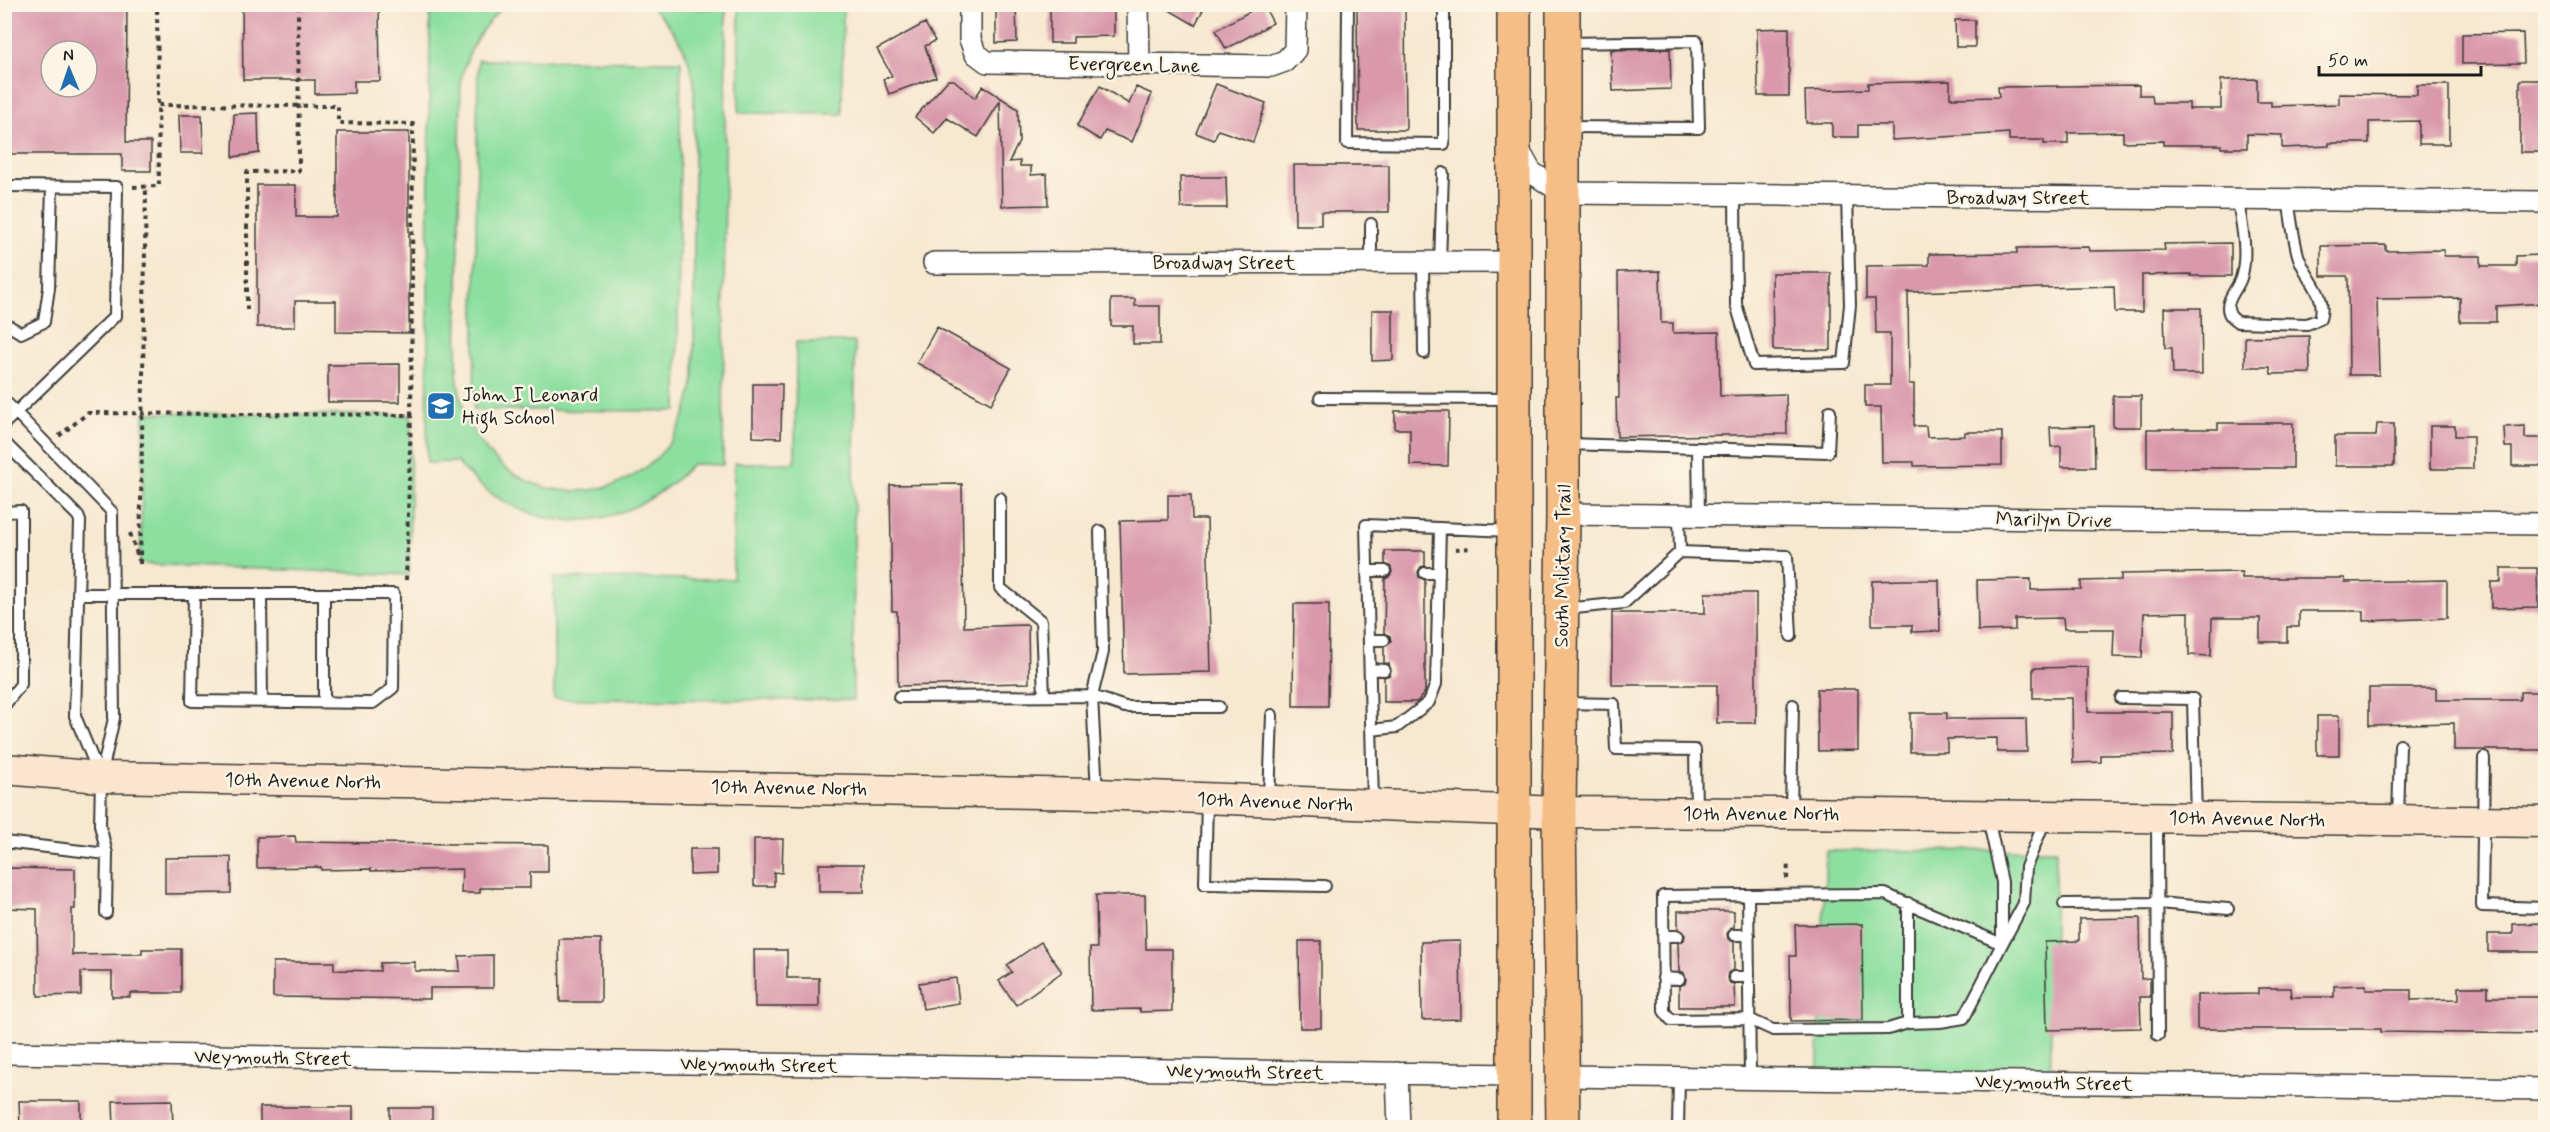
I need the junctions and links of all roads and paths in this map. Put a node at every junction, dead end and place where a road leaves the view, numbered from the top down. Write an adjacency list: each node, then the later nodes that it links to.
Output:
1 (156, 4): 12 (path)
2 (298, 4): 13 (path)
3 (970, 4): 11 (street, Evergreen Lane)
4 (1138, 4): 11 (street)
5 (1296, 4): 11 (street, Evergreen Lane)
6 (1348, 4): 7 (lane)
7 (1444, 4)
8 (1514, 4): 15 (main road)
9 (1563, 4): 10 (main road, South Military Trail)
10 (1563, 43): 14 (main road, South Military Trail); 14 (lane)
11 (1139, 65)
12 (158, 105): 13 (path); 19 (path)
13 (298, 106): 32 (path); 42 (path)
14 (1563, 127): 21 (main road, South Military Trail)
15 (1514, 142): 21 (street); 30 (main road)
16 (1443, 173): 29 (lane)
17 (4, 186): 18 (lane)
18 (52, 187): 20 (lane); 33 (lane)
19 (146, 187): 20 (path); 41 (path)
20 (117, 188): 38 (lane)
21 (1563, 193): 22 (street, Broadway Street); 45 (main road, South Military Trail)
22 (1735, 194): 23 (street, Broadway Street); 23 (lane)
23 (1847, 196): 24 (street, Broadway Street)
24 (2238, 199): 25 (street, Broadway Street); 25 (lane)
25 (2288, 199): 26 (street, Broadway Street)
26 (2546, 202)
27 (1371, 224): 28 (lane)
28 (1371, 262): 29 (street, Broadway Street); 31 (street, Broadway Street)
29 (1432, 262): 30 (street, Broadway Street); 34 (lane)
30 (1514, 262): 36 (main road)
31 (934, 263)
32 (247, 310)
33 (4, 323)
34 (1424, 353)
35 (1320, 398): 36 (lane)
36 (1514, 399): 54 (main road)
37 (4, 400): 40 (lane)
38 (28, 400): 40 (lane); 41 (path)
39 (1830, 411): 46 (lane)
40 (16, 413): 43 (lane); 62 (lane)
41 (144, 413): 42 (path); 56 (path)
42 (411, 415): 61 (path)
43 (4, 424)
44 (4, 442): 63 (lane)
45 (1563, 444): 46 (lane); 49 (main road, South Military Trail)
46 (1698, 449): 50 (lane)
47 (1000, 498): 75 (lane)
48 (4, 512): 83 (lane)
49 (1563, 514): 50 (street, Marilyn Drive); 67 (main road, South Military Trail)
50 (1689, 515): 51 (street, Marilyn Drive); 55 (lane)
51 (2546, 524)
52 (1440, 529): 54 (lane); 57 (lane); 60 (lane)
53 (1100, 531): 76 (lane)
54 (1514, 531): 95 (main road)
55 (1680, 552): 67 (lane); 68 (lane)
56 (140, 564)
57 (1367, 571): 58 (lane); 69 (lane)
58 (1385, 571)
59 (1425, 573): 60 (lane)
60 (1439, 573): 72 (lane)
61 (406, 580)
62 (113, 593): 63 (lane); 64 (lane); 90 (lane)
63 (79, 594): 90 (lane)
64 (194, 594): 65 (lane); 79 (lane)
65 (261, 594): 66 (lane); 79 (lane)
66 (324, 594): 80 (lane); 80 (lane)
67 (1562, 609): 81 (main road, South Military Trail)
68 (1791, 636)
69 (1369, 640): 70 (lane); 73 (lane)
70 (1384, 640)
71 (1425, 641): 72 (lane)
72 (1437, 642): 86 (lane)
73 (1370, 669): 74 (lane); 86 (lane)
74 (1384, 670)
75 (1044, 696): 76 (lane); 77 (lane)
76 (1092, 696): 84 (lane); 91 (lane)
77 (899, 697)
78 (2121, 698): 102 (lane)
79 (262, 702): 80 (lane)
80 (324, 702)
81 (1560, 703): 96 (main road, South Military Trail); 98 (lane)
82 (1793, 705): 97 (lane)
83 (4, 706)
84 (1220, 707)
85 (1272, 715): 93 (lane)
86 (1371, 730): 94 (lane)
87 (2400, 745): 103 (lane)
88 (2484, 758): 104 (lane)
89 (4, 770): 90 (street, 10th Avenue North)
90 (101, 777): 91 (street, 10th Avenue North); 107 (lane)
91 (1097, 794): 92 (street, 10th Avenue North)
92 (1207, 798): 93 (street, 10th Avenue North); 110 (lane)
93 (1269, 801): 94 (street, 10th Avenue North)
94 (1373, 805): 95 (street, 10th Avenue North)
95 (1514, 810): 96 (street, 10th Avenue North); 132 (main road)
96 (1559, 812): 98 (street, 10th Avenue North); 133 (main road, South Military Trail)
97 (1791, 813): 98 (street, 10th Avenue North); 99 (street, 10th Avenue North)
98 (1696, 814)
99 (1988, 815): 100 (street, 10th Avenue North); 122 (lane)
100 (2047, 816): 101 (street, 10th Avenue North); 122 (lane)
101 (2157, 817): 102 (street, 10th Avenue North); 113 (lane)
102 (2196, 818): 103 (street, 10th Avenue North)
103 (2398, 820): 104 (street, 10th Avenue North)
104 (2484, 821): 105 (street, 10th Avenue North); 115 (lane)
105 (2546, 822)
106 (4, 842): 107 (lane)
107 (107, 854): 117 (lane)
108 (1788, 863): 109 (path)
109 (1787, 879)
110 (1325, 885)
111 (1748, 895): 112 (lane); 118 (lane); 120 (lane)
112 (1908, 903): 122 (lane); 128 (lane)
113 (2157, 903): 114 (lane); 116 (lane); 129 (lane)
114 (2064, 904)
115 (2546, 908)
116 (2228, 909)
117 (106, 913)
118 (1749, 934): 119 (lane); 124 (lane)
119 (1734, 935)
120 (1663, 936): 121 (lane); 125 (lane)
121 (1678, 936)
122 (2002, 944): 128 (lane)
123 (1734, 977): 124 (lane)
124 (1749, 977): 127 (lane)
125 (1663, 978): 126 (lane); 127 (lane)
126 (1679, 979)
127 (1749, 1019): 128 (lane); 135 (lane)
128 (1908, 1023)
129 (2158, 1035)
130 (4, 1053): 131 (street, Weymouth Street)
131 (1397, 1073): 132 (street, Weymouth Street); 137 (street)
132 (1514, 1075): 138 (main road)
133 (1563, 1076): 134 (street, Weymouth Street); 139 (main road, South Military Trail)
134 (1679, 1077): 135 (street, Weymouth Street); 140 (lane)
135 (1750, 1078): 136 (street, Weymouth Street)
136 (2546, 1089)
137 (1399, 1128)
138 (1514, 1128)
139 (1563, 1128)
140 (1678, 1128)

